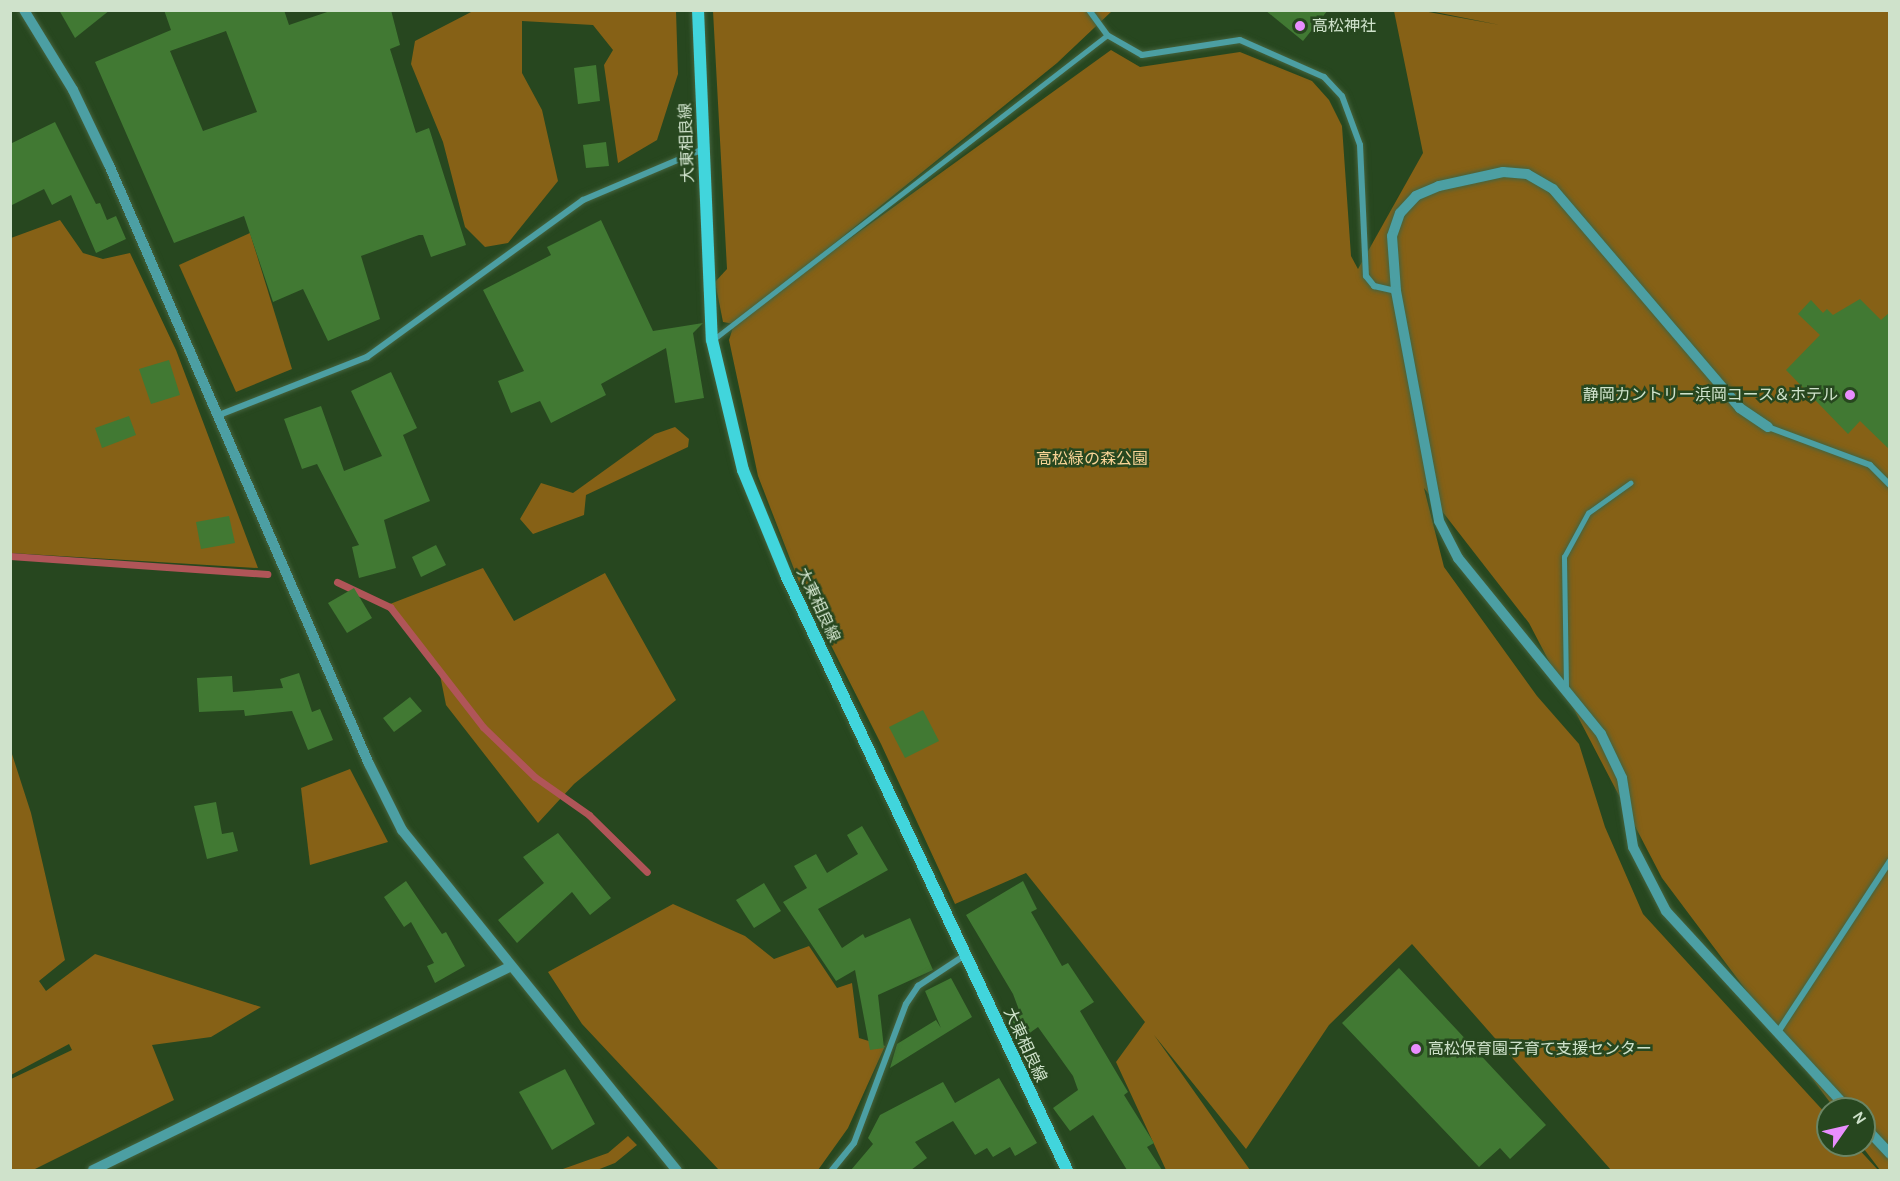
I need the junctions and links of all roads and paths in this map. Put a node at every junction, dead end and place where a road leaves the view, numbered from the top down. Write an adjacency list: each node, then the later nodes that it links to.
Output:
1 (24, 10): 8 (street)
2 (698, 10): 5 (main road, 大東相良線)
3 (1089, 10): 4 (street)
4 (1107, 35): 6 (street); 7 (lane)
5 (705, 149): 7 (main road, 大東相良線); 8 (street)
6 (1396, 291): 9 (street); 12 (street)
7 (712, 340): 14 (main road, 大東相良線)
8 (219, 415): 15 (street)
9 (1768, 427): 11 (street)
10 (1630, 483): 12 (lane)
11 (1890, 485)
12 (1566, 690): 16 (street)
13 (1890, 861): 16 (street)
14 (965, 956): 22 (street); 23 (main road, 大東相良線)
15 (510, 967): 20 (street); 21 (street)
16 (1778, 1032): 17 (street)
17 (1837, 1097)
18 (1876, 1139): 19 (street)
19 (1890, 1154)
20 (93, 1170)
21 (676, 1170)
22 (832, 1170)
23 (1067, 1170)

